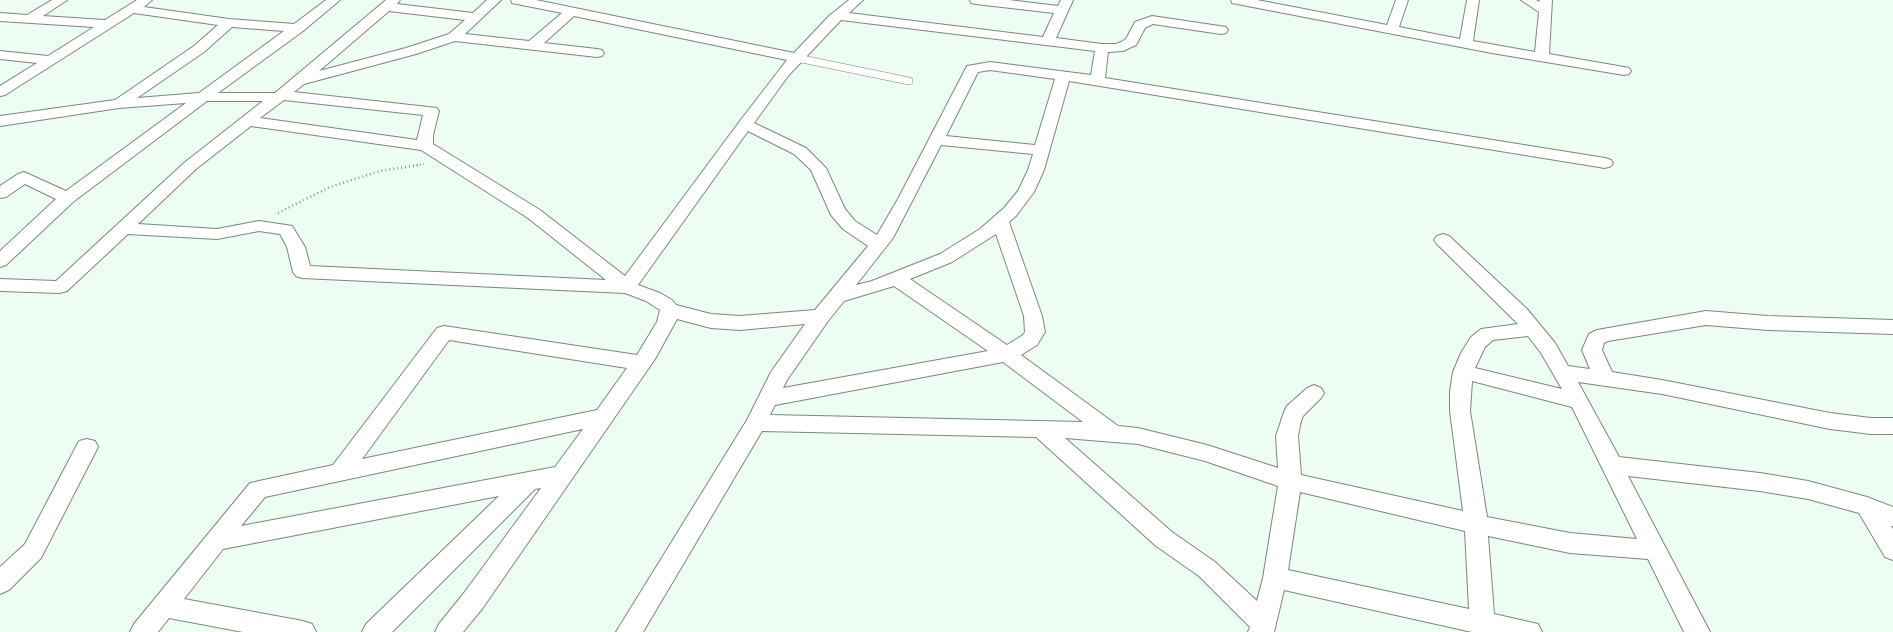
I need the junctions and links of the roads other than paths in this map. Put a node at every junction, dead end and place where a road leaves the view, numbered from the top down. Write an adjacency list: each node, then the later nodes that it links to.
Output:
1 (61, 0): 21 (street)
2 (146, 0): 16 (street)
3 (334, 0): 24 (street)
4 (495, 0): 20 (street)
5 (517, 0): 17 (street)
6 (857, 0): 18 (street)
7 (976, 0): 14 (street)
8 (1237, 0): 13 (street)
9 (1402, 0): 25 (street)
10 (1473, 0): 29 (street)
11 (1527, 0): 15 (street)
12 (390, 3): 20 (street); 41 (street)
13 (1287, 4): 25 (street)
14 (1065, 5): 28 (street)
15 (1546, 5): 34 (street)
16 (131, 9): 22 (street); 23 (street)
17 (582, 10): 30 (street); 35 (street)
18 (838, 16): 28 (street); 35 (street)
19 (0, 17): 21 (street)
20 (476, 17): 27 (street)
21 (29, 19): 23 (street)
22 (229, 23): 24 (street); 45 (street)
23 (106, 24): 36 (street)
24 (298, 28): 44 (street)
25 (1392, 29): 29 (street)
26 (1221, 30): 31 (street)
27 (454, 37): 30 (street); 41 (street)
28 (1048, 41): 31 (street)
29 (1466, 44): 34 (street)
30 (533, 45): 32 (street)
31 (1102, 48): 39 (street)
32 (596, 53)
33 (0, 55): 36 (street)
34 (1542, 57): 37 (street)
35 (797, 58): 40 (lane); 48 (street)
36 (51, 60): 42 (street)
37 (1624, 71)
38 (1063, 76): 39 (street); 49 (street); 51 (street)
39 (1097, 80): 52 (street)
40 (909, 81)
41 (296, 83): 43 (street)
42 (0, 92)
43 (280, 96): 44 (street); 47 (street); 50 (street)
44 (204, 97): 45 (street); 54 (street)
45 (119, 104): 46 (street)
46 (0, 121)
47 (248, 121): 50 (street); 56 (street)
48 (745, 124): 58 (street); 62 (street)
49 (936, 140): 51 (street); 58 (street)
50 (425, 146): 62 (street)
51 (1042, 150): 55 (street)
52 (1605, 163)
53 (0, 193): 54 (street)
54 (67, 198): 59 (street)
55 (1000, 221): 60 (street); 68 (street)
56 (124, 228): 61 (street); 62 (street)
57 (1443, 240): 67 (street)
58 (879, 245): 63 (street)
59 (0, 261)
60 (895, 278): 63 (street); 68 (street)
61 (0, 285)
62 (627, 287): 64 (street)
63 (837, 296): 65 (street)
64 (669, 310): 65 (street); 69 (street)
65 (821, 316): 74 (street)
66 (1892, 328): 72 (street)
67 (1532, 329): 70 (street); 71 (street)
68 (1007, 354): 74 (street); 80 (street)
69 (641, 363): 76 (street); 83 (street)
70 (1463, 372): 75 (street); 89 (street)
71 (1562, 372): 72 (street); 75 (street)
72 (1604, 378): 78 (street)
73 (1314, 393): 85 (street)
74 (767, 399): 77 (street)
75 (1579, 401): 82 (street)
76 (603, 417): 83 (street); 84 (street)
77 (756, 423): 79 (street); 102 (street)
78 (1893, 426)
79 (1041, 429): 80 (street); 97 (street)
80 (1113, 433): 85 (street)
81 (87, 447): 94 (street)
82 (1612, 465): 87 (street); 91 (street)
83 (340, 472): 90 (street)
84 (562, 475): 86 (street); 101 (street)
85 (1290, 481): 89 (street); 93 (street)
86 (528, 482): 90 (street); 100 (street)
87 (1867, 506): 88 (street); 92 (street)
88 (1893, 517)
89 (1476, 523): 91 (street); 96 (street)
90 (216, 541): 95 (street)
91 (1654, 550): 104 (street)
92 (1893, 550)
93 (1275, 578): 96 (street); 97 (street)
94 (0, 583)
95 (164, 606): 98 (street); 99 (street)
96 (1482, 624): 103 (street)
97 (1262, 628)
98 (143, 632)
99 (303, 632)
100 (375, 632)
101 (448, 632)
102 (629, 632)
103 (1529, 632)
104 (1696, 632)

